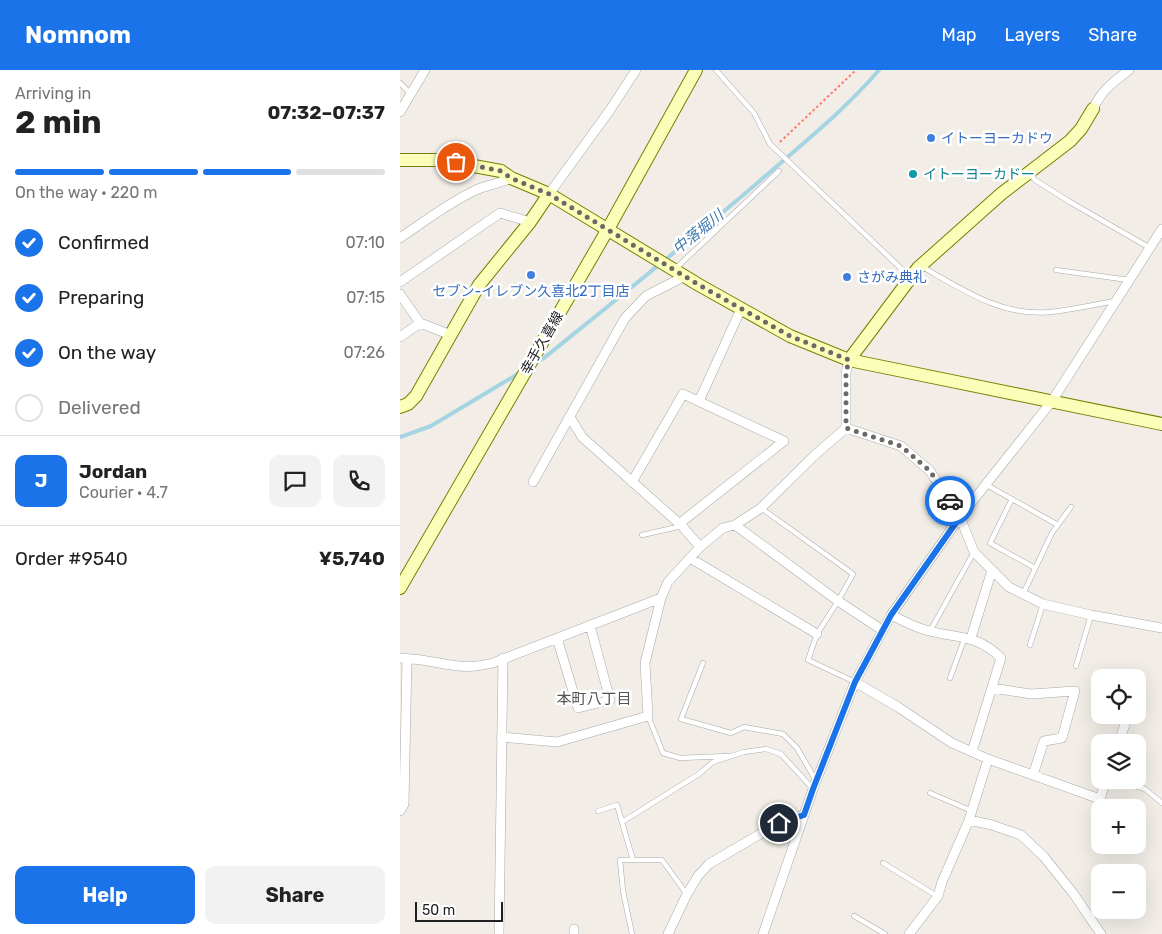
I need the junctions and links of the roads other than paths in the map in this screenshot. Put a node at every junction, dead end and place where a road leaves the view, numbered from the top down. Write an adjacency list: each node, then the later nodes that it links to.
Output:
1 (636, 70): 14 (street)
2 (696, 70): 16 (street, 幸手久喜線)
3 (716, 70): 23 (lane)
4 (1129, 70): 8 (street)
5 (423, 71): 7 (street)
6 (400, 83): 7 (lane)
7 (411, 94): 9 (street)
8 (1093, 109): 12 (street)
9 (400, 112)
10 (400, 160): 13 (street)
11 (779, 171): 22 (lane)
12 (1028, 173): 19 (lane); 20 (street)
13 (511, 178): 14 (street); 18 (street)
14 (549, 194): 15 (street); 16 (street)
15 (530, 222): 25 (street); 30 (street)
16 (608, 229): 22 (street); 55 (street, 幸手久喜線)
17 (1162, 229): 19 (street)
18 (400, 238)
19 (1150, 248): 24 (street)
20 (921, 266): 23 (street); 27 (lane)
21 (1056, 270): 24 (lane)
22 (679, 273): 28 (street); 36 (street)
23 (911, 278): 32 (street)
24 (1130, 280): 27 (street)
25 (400, 282)
26 (400, 294): 29 (street)
27 (1116, 301): 33 (street)
28 (741, 309): 32 (street); 34 (street)
29 (420, 323): 30 (street); 31 (street)
30 (451, 335): 35 (street)
31 (400, 337)
32 (849, 360): 33 (street); 38 (street)
33 (1052, 400): 37 (street); 41 (street)
34 (698, 401): 40 (street); 46 (street)
35 (400, 408)
36 (570, 417): 39 (street); 40 (street)
37 (1162, 424)
38 (846, 428): 44 (street); 45 (street)
39 (533, 482)
40 (632, 482): 46 (street)
41 (985, 484): 42 (lane); 45 (street)
42 (1012, 499): 48 (lane); 53 (lane)
43 (1071, 507): 48 (lane)
44 (761, 508): 47 (street); 58 (lane)
45 (960, 517): 51 (street); 60 (street)
46 (680, 525): 49 (lane); 50 (street)
47 (735, 525): 50 (street); 58 (street)
48 (1058, 525): 53 (lane)
49 (642, 535)
50 (700, 547): 52 (street)
51 (974, 552): 54 (street); 65 (lane)
52 (690, 558): 57 (street); 66 (street)
53 (1035, 568): 56 (lane)
54 (992, 570): 56 (street); 68 (street)
55 (400, 588)
56 (1023, 594): 59 (street)
57 (661, 598): 62 (street); 77 (street)
58 (838, 601): 64 (street); 66 (lane)
59 (1043, 604): 61 (street); 69 (lane)
60 (891, 615): 64 (street); 65 (street)
61 (1090, 615): 63 (street); 73 (lane)
62 (590, 625): 67 (street); 67 (street)
63 (1162, 628)
64 (882, 630): 75 (street)
65 (930, 631): 68 (street)
66 (817, 634): 75 (lane)
67 (557, 638): 71 (street)
68 (968, 638): 74 (lane); 76 (street)
69 (1030, 645)
70 (404, 658): 71 (street); 84 (street)
71 (503, 658): 78 (street)
72 (703, 663): 83 (lane)
73 (1076, 666)
74 (950, 678)
75 (855, 682): 79 (street); 83 (street)
76 (992, 688): 79 (street); 82 (street)
77 (648, 716): 78 (street); 80 (lane)
78 (501, 737): 99 (street)
79 (972, 752): 81 (street)
80 (735, 755): 83 (lane); 93 (lane)
81 (988, 759): 82 (street); 92 (street)
82 (1033, 774): 85 (street)
83 (814, 785): 91 (street)
84 (402, 789): 89 (street)
85 (1103, 789)
86 (1145, 789): 88 (lane)
87 (930, 793): 92 (lane)
88 (1162, 803)
89 (400, 811)
90 (598, 811): 93 (lane)
91 (804, 815): 96 (street); 102 (street)
92 (971, 815): 97 (street); 105 (street)
93 (622, 822): 94 (lane)
94 (633, 860): 96 (lane); 100 (lane)
95 (883, 863): 97 (lane)
96 (687, 894): 101 (street)
97 (938, 896): 104 (street)
98 (854, 916): 103 (lane)
99 (499, 934)
100 (632, 934)
101 (668, 934)
102 (763, 934)
103 (885, 934)
104 (909, 934)
105 (1101, 934)

